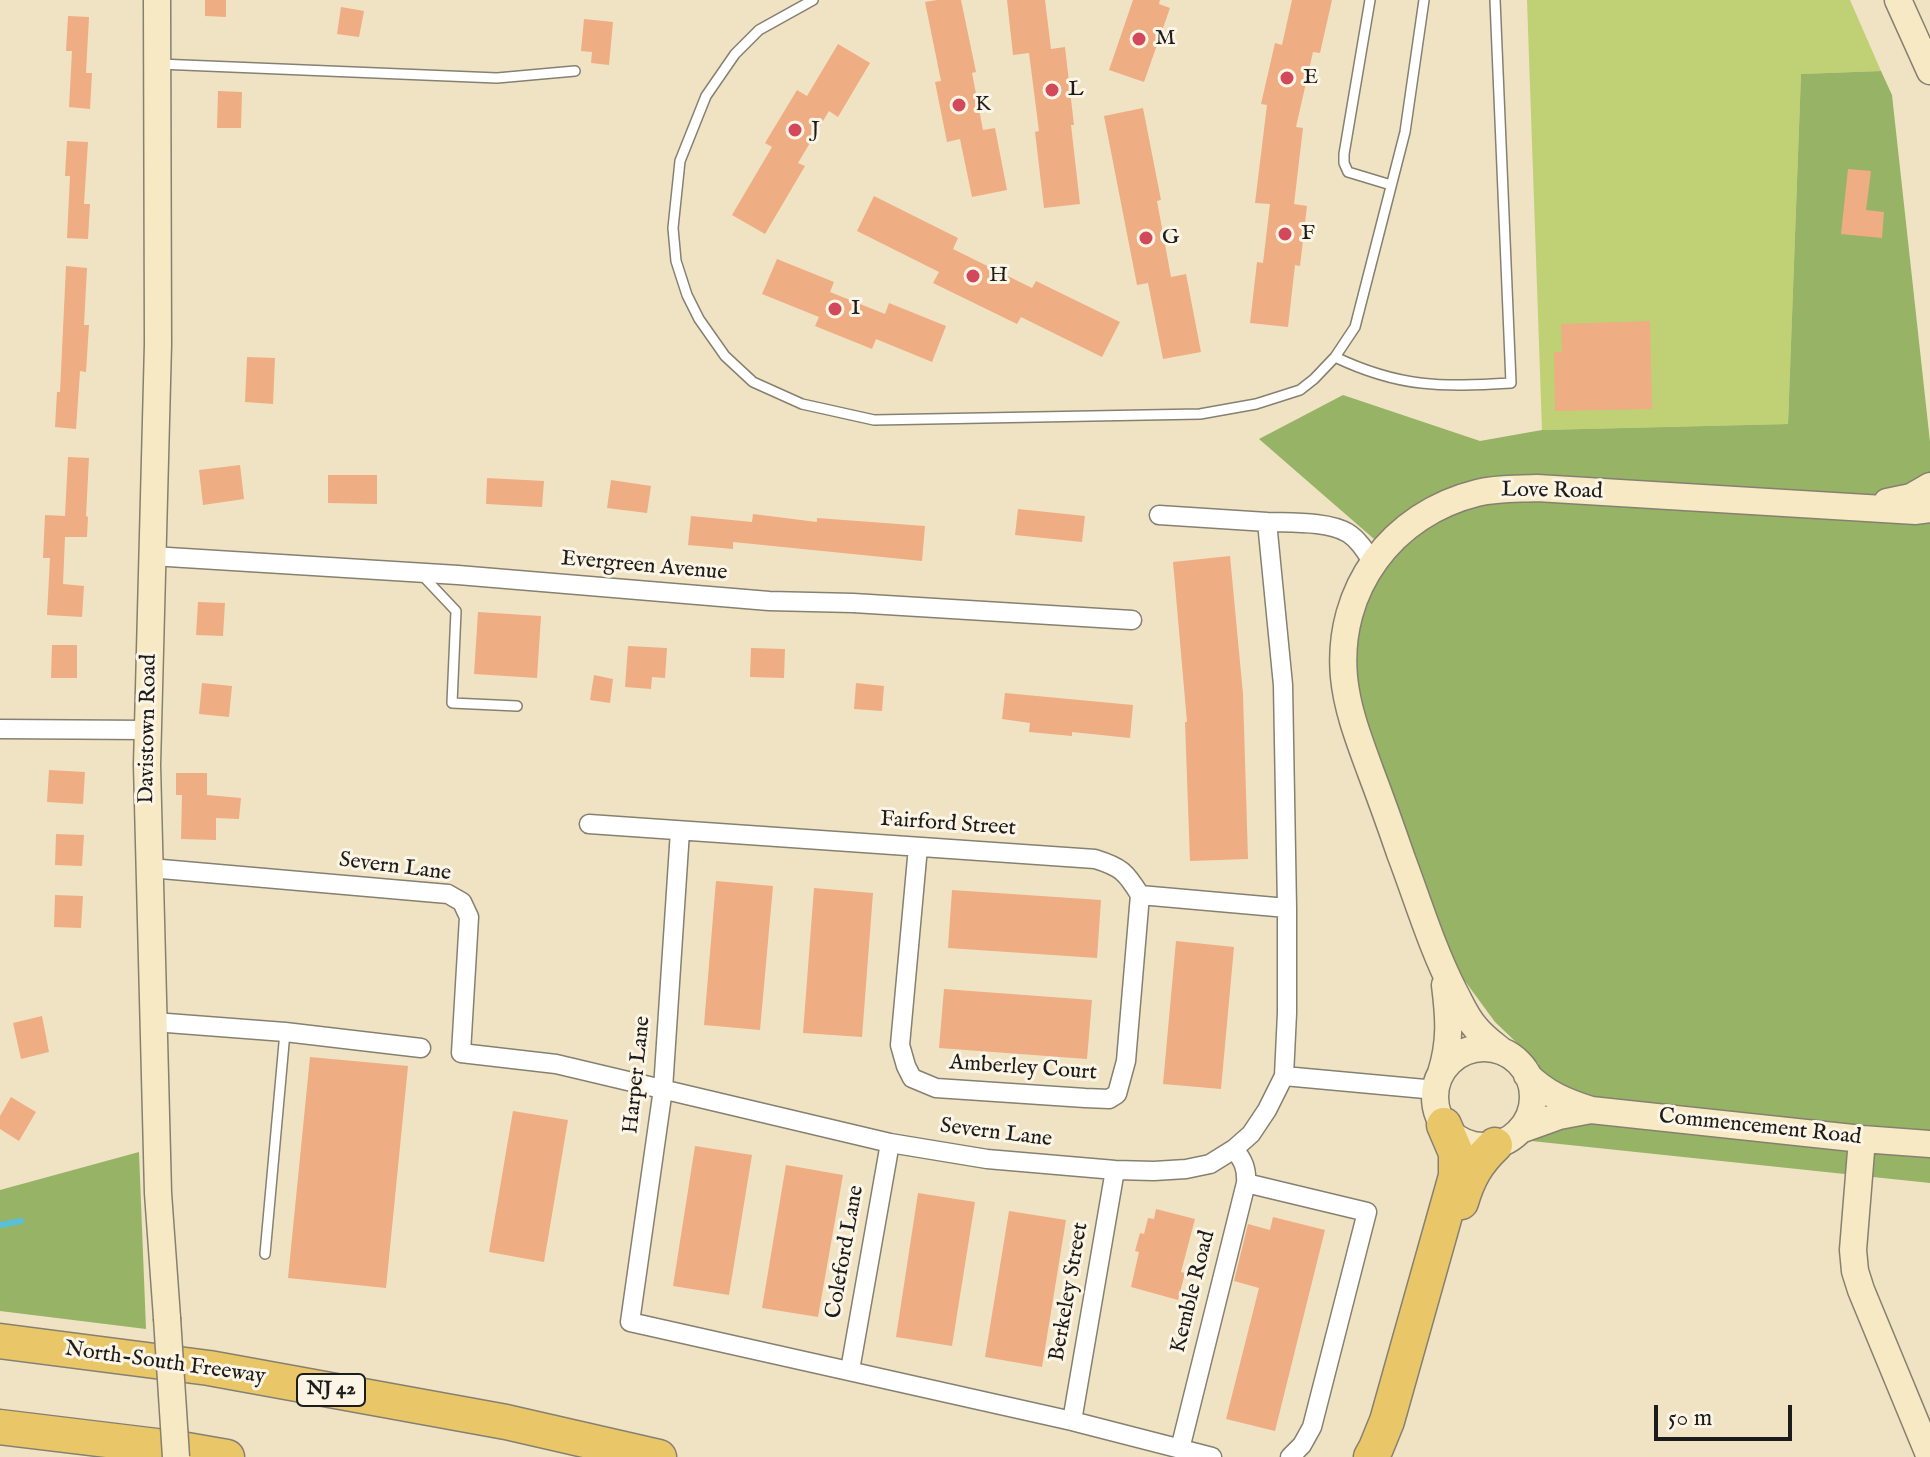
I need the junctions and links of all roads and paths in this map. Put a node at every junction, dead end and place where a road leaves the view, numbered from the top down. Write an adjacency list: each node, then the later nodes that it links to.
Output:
1 (157, 0): 7 (street, Davistown Road)
2 (813, 0): 11 (lane)
3 (1370, 0): 10 (lane)
4 (1424, 0): 10 (lane)
5 (1495, 0): 11 (lane)
6 (1898, 0): 9 (street)
7 (158, 64): 8 (lane); 18 (street, Davistown Road)
8 (575, 71)
9 (1930, 71)
10 (1391, 185): 11 (lane)
11 (1335, 357)
12 (1930, 486): 13 (street)
13 (1800, 505): 14 (street, Love Road); 17 (street, Love Road); 19 (street, Love Road)
14 (1930, 509)
15 (1159, 515): 16 (street)
16 (1267, 522): 19 (street); 30 (street, Severn Lane)
17 (1930, 530)
18 (152, 556): 20 (street, Evergreen Avenue); 24 (street, Davistown Road)
19 (1373, 563): 31 (street, Love Road)
20 (420, 573): 21 (street, Evergreen Avenue); 22 (lane)
21 (1132, 620)
22 (517, 706)
23 (0, 729): 24 (street)
24 (148, 730): 28 (street, Davistown Road)
25 (589, 824): 26 (street, Fairford Street)
26 (680, 831): 27 (street, Fairford Street); 39 (street, Harper Lane)
27 (918, 847): 29 (street, Fairford Street); 29 (street, Amberley Court)
28 (150, 868): 32 (street, Davistown Road); 39 (street, Severn Lane)
29 (1140, 895): 30 (street)
30 (1287, 908): 37 (street, Severn Lane)
31 (1443, 970): 35 (street, Love Road); 38 (street, Love Road)
32 (154, 1022): 33 (street); 55 (street, Davistown Road, bridge)
33 (285, 1032): 34 (street); 49 (lane)
34 (421, 1048)
35 (1503, 1052): 36 (street); 38 (street)
36 (1527, 1075): 40 (street, Commencement Road); 42 (street)
37 (1284, 1076): 38 (street); 46 (street, Severn Lane)
38 (1438, 1084): 41 (street)
39 (663, 1089): 44 (street, Severn Lane); 51 (street, Harper Lane)
40 (1591, 1110): 42 (street, Commencement Road); 43 (street, Commencement Road)
41 (1444, 1125): 42 (street); 60 (highway)
42 (1508, 1137): 61 (highway)
43 (1862, 1139): 45 (street, Commencement Road); 62 (street)
44 (890, 1143): 47 (street, Severn Lane); 51 (street, Coleford Lane)
45 (1930, 1144)
46 (1234, 1149): 47 (street, Severn Lane); 48 (street)
47 (1115, 1170): 52 (street, Berkeley Street)
48 (1246, 1183): 54 (street, Kemble Road); 59 (street)
49 (265, 1254)
50 (0, 1341): 57 (highway, North-South Freeway / NJ 42)
51 (850, 1370): 52 (street)
52 (1072, 1421): 54 (street)
53 (0, 1427): 56 (highway)
54 (1180, 1449): 58 (street)
55 (176, 1457)
56 (227, 1457)
57 (659, 1457)
58 (1212, 1457)
59 (1290, 1457)
60 (1371, 1457)
61 (1394, 1457)
62 (1930, 1457)

